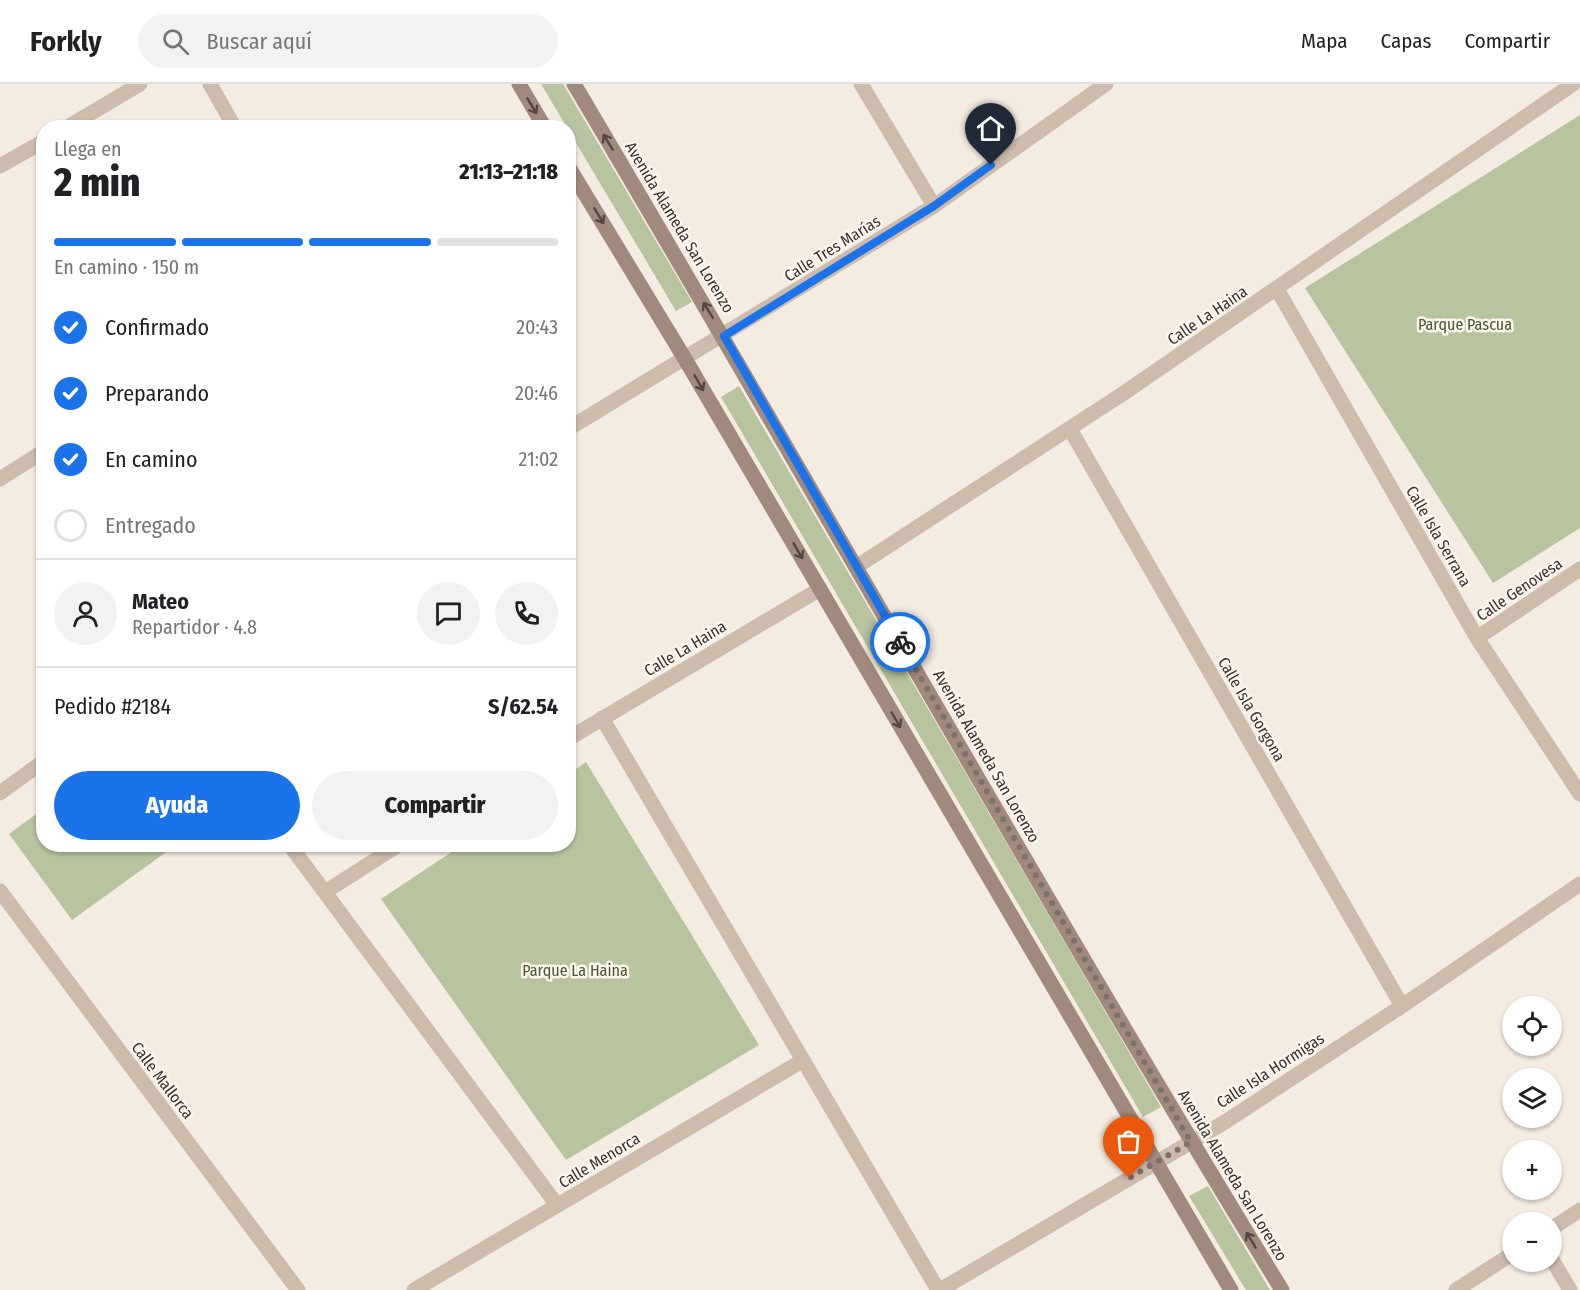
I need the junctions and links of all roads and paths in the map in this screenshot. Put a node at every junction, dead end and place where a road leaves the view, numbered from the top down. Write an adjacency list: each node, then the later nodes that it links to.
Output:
1 (140, 84): 8 (street)
2 (210, 84): 9 (street)
3 (519, 84): 10 (street, one-way to 10)
4 (574, 84): 16 (street, Avenida Alameda San Lorenzo, one-way to 4)
5 (861, 84): 14 (street)
6 (1106, 84): 14 (street, Calle Tres Marías)
7 (1573, 84): 15 (street, Calle La Haina)
8 (79, 120)
9 (230, 120)
10 (540, 120)
11 (36, 146): 12 (street)
12 (0, 166)
13 (576, 179): 17 (street, one-way to 17)
14 (934, 206): 16 (street, Calle Tres Marías)
15 (1277, 289): 19 (street, Calle La Haina); 25 (street, Calle Isla Serrana)
16 (724, 336): 17 (street, Calle Tres Marías); 22 (street, Avenida Alameda San Lorenzo)
17 (685, 359): 18 (street, Calle Tres Marías); 24 (street, one-way to 24)
18 (576, 424)
19 (1070, 429): 22 (street, Calle La Haina); 36 (street, Calle Isla Gorgona)
20 (36, 457): 21 (street)
21 (0, 479)
22 (856, 567): 38 (street, Avenida Alameda San Lorenzo)
23 (1580, 569): 25 (street, Calle Genovesa)
24 (820, 589): 26 (street, Calle La Haina); 39 (street, one-way to 39)
25 (1477, 638): 30 (street, Calle Isla Serrana)
26 (602, 718): 27 (street, Calle La Haina); 37 (street)
27 (576, 734)
28 (36, 767): 29 (street)
29 (0, 793)
30 (1580, 794)
31 (295, 852): 35 (street)
32 (388, 852): 35 (street)
33 (1580, 884): 36 (street, Calle Isla Hormigas)
34 (0, 891): 45 (street, Calle Mallorca)
35 (325, 892): 40 (street)
36 (1402, 1006): 38 (street, Calle Isla Hormigas)
37 (802, 1061): 40 (street, Calle Menorca); 47 (street)
38 (1191, 1142): 39 (street, Calle Isla Hormigas); 49 (street, Avenida Alameda San Lorenzo, one-way to 38)
39 (1156, 1163): 47 (street, Calle Isla Hormigas); 48 (street)
40 (557, 1205): 46 (street, Calle Menorca)
41 (1580, 1210): 42 (street)
42 (1562, 1222)
43 (1502, 1260): 50 (street)
44 (1559, 1272): 51 (street)
45 (298, 1290)
46 (414, 1290)
47 (939, 1290)
48 (1231, 1290)
49 (1282, 1290)
50 (1456, 1290)
51 (1570, 1290)

